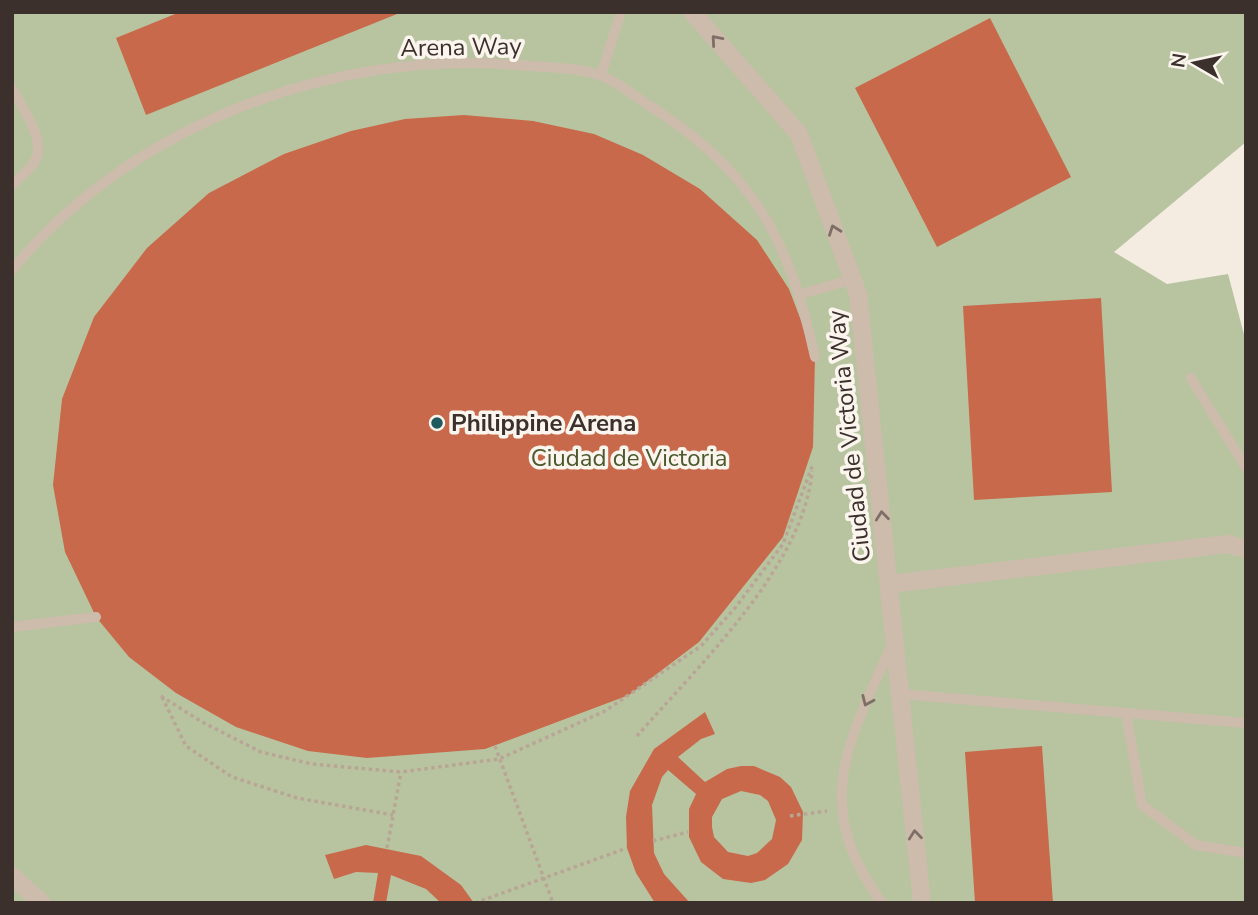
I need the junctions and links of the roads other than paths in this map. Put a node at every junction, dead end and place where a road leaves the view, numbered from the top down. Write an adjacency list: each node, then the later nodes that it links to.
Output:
1 (621, 12): 3 (lane)
2 (692, 12): 7 (street, Ciudad de Victoria Way, one-way to 2)
3 (601, 75): 6 (lane, Arena Way); 8 (lane, Arena Way)
4 (12, 88): 5 (lane)
5 (12, 185)
6 (12, 270)
7 (853, 279): 8 (lane); 13 (street, Ciudad de Victoria Way, one-way to 7)
8 (798, 295): 9 (lane, Arena Way)
9 (815, 357)
10 (1191, 378): 11 (lane)
11 (1246, 468)
12 (1246, 549): 13 (street)
13 (889, 583): 16 (street, Ciudad de Victoria Way)
14 (96, 617): 15 (lane)
15 (12, 627)
16 (894, 639): 17 (street, Ciudad de Victoria Way); 23 (lane, one-way to 23)
17 (900, 694): 18 (lane); 24 (street, Ciudad de Victoria Way, one-way to 17)
18 (1126, 713): 19 (lane); 20 (lane)
19 (1246, 723)
20 (1246, 853)
21 (12, 876): 22 (street)
22 (42, 903)
23 (882, 903)
24 (922, 903)

